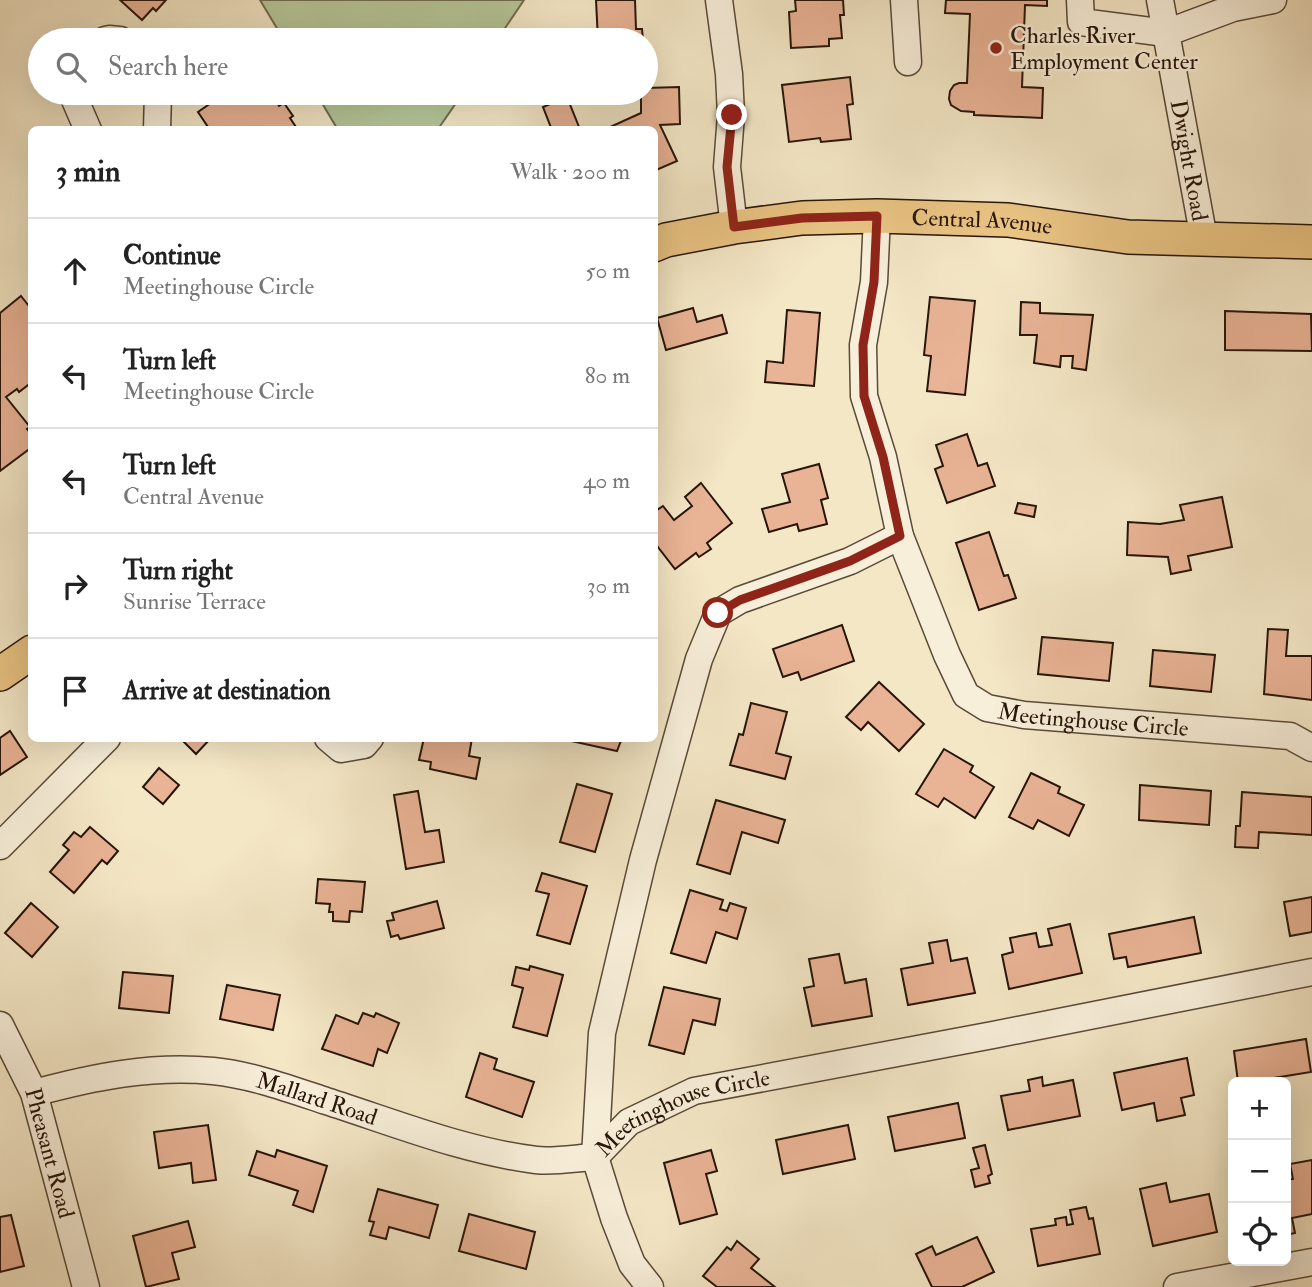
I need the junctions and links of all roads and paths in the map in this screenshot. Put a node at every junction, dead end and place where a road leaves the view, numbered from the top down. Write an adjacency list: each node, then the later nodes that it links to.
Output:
1 (719, 0): 13 (street)
2 (904, 0): 7 (street)
3 (1080, 0): 6 (street)
4 (1160, 0): 6 (street, Dwight Road)
5 (1273, 0): 6 (street)
6 (1166, 33): 14 (street, Dwight Road)
7 (908, 62)
8 (77, 105): 10 (street)
9 (158, 105): 11 (street)
10 (86, 126)
11 (157, 126)
12 (877, 216): 13 (main road, Central Avenue); 14 (main road, Central Avenue); 17 (street, Meetinghouse Circle)
13 (734, 227): 15 (main road, Central Avenue)
14 (1204, 239): 16 (main road, Central Avenue)
15 (658, 243)
16 (1312, 243)
17 (900, 536): 23 (street, Meetinghouse Circle); 28 (street, Meetinghouse Circle)
18 (28, 655): 19 (main road)
19 (0, 674)
20 (103, 742): 24 (street)
21 (333, 742): 22 (street)
22 (367, 742)
23 (1312, 748)
24 (0, 846)
25 (1312, 972): 28 (street, Meetinghouse Circle)
26 (0, 1025): 27 (street, Pheasant Road)
27 (34, 1093): 28 (street, Mallard Road); 30 (street, Pheasant Road)
28 (595, 1157): 31 (street)
29 (1312, 1262): 32 (street)
30 (86, 1287)
31 (650, 1287)
32 (1177, 1287)

